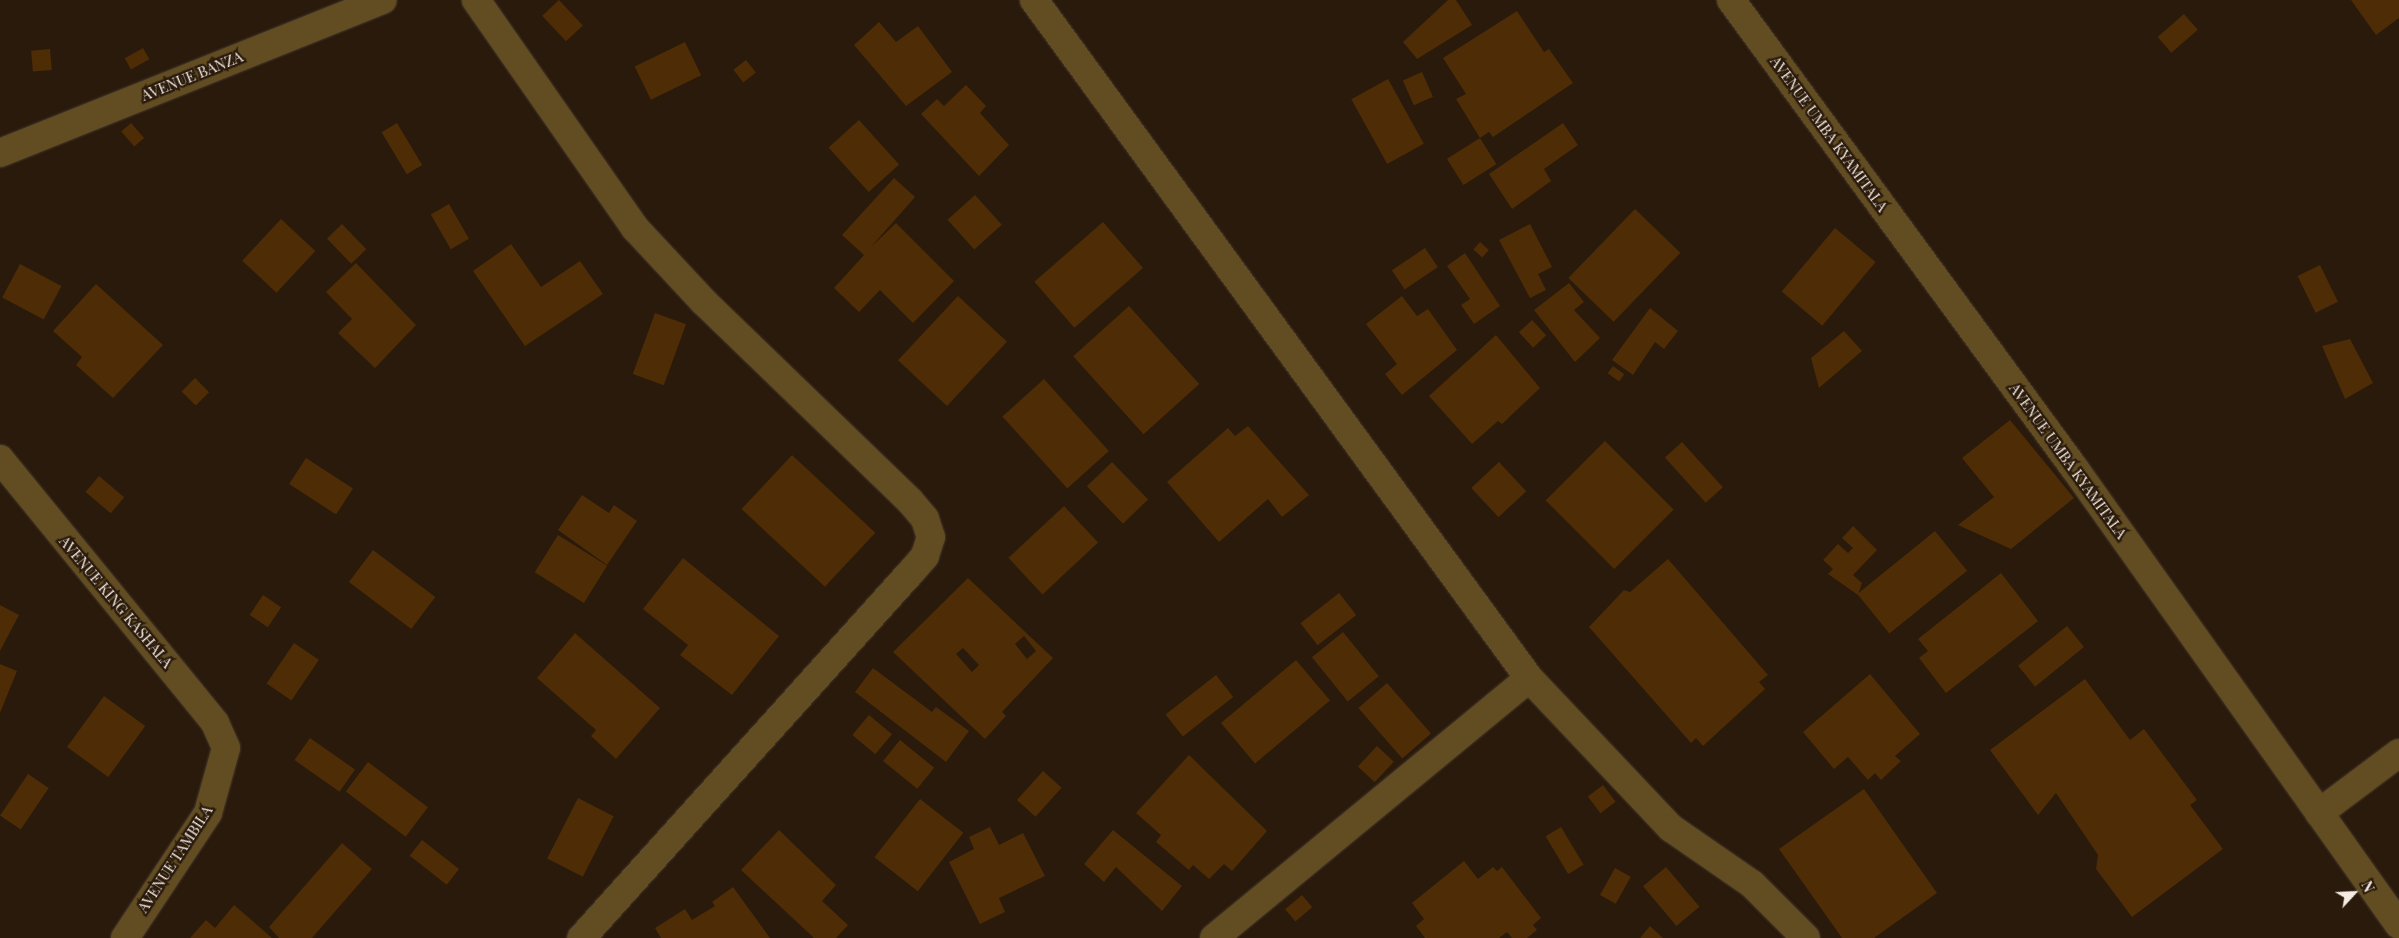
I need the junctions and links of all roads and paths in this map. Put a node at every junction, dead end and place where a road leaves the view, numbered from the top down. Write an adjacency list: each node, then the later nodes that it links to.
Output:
1 (383, 0): 5 (street, AVENUE BANZA)
2 (476, 0): 13 (street)
3 (1034, 0): 7 (street)
4 (1731, 0): 10 (street, AVENUE UMBA KYAMITALA)
5 (0, 153)
6 (0, 459): 8 (street, AVENUE KING KASHALA)
7 (1529, 678): 14 (street); 15 (street)
8 (226, 748): 12 (street, AVENUE TAMBILA)
9 (2399, 753): 10 (street)
10 (2319, 813): 11 (street, AVENUE UMBA KYAMITALA)
11 (2399, 925)
12 (125, 938)
13 (581, 938)
14 (1214, 938)
15 (1806, 938)

